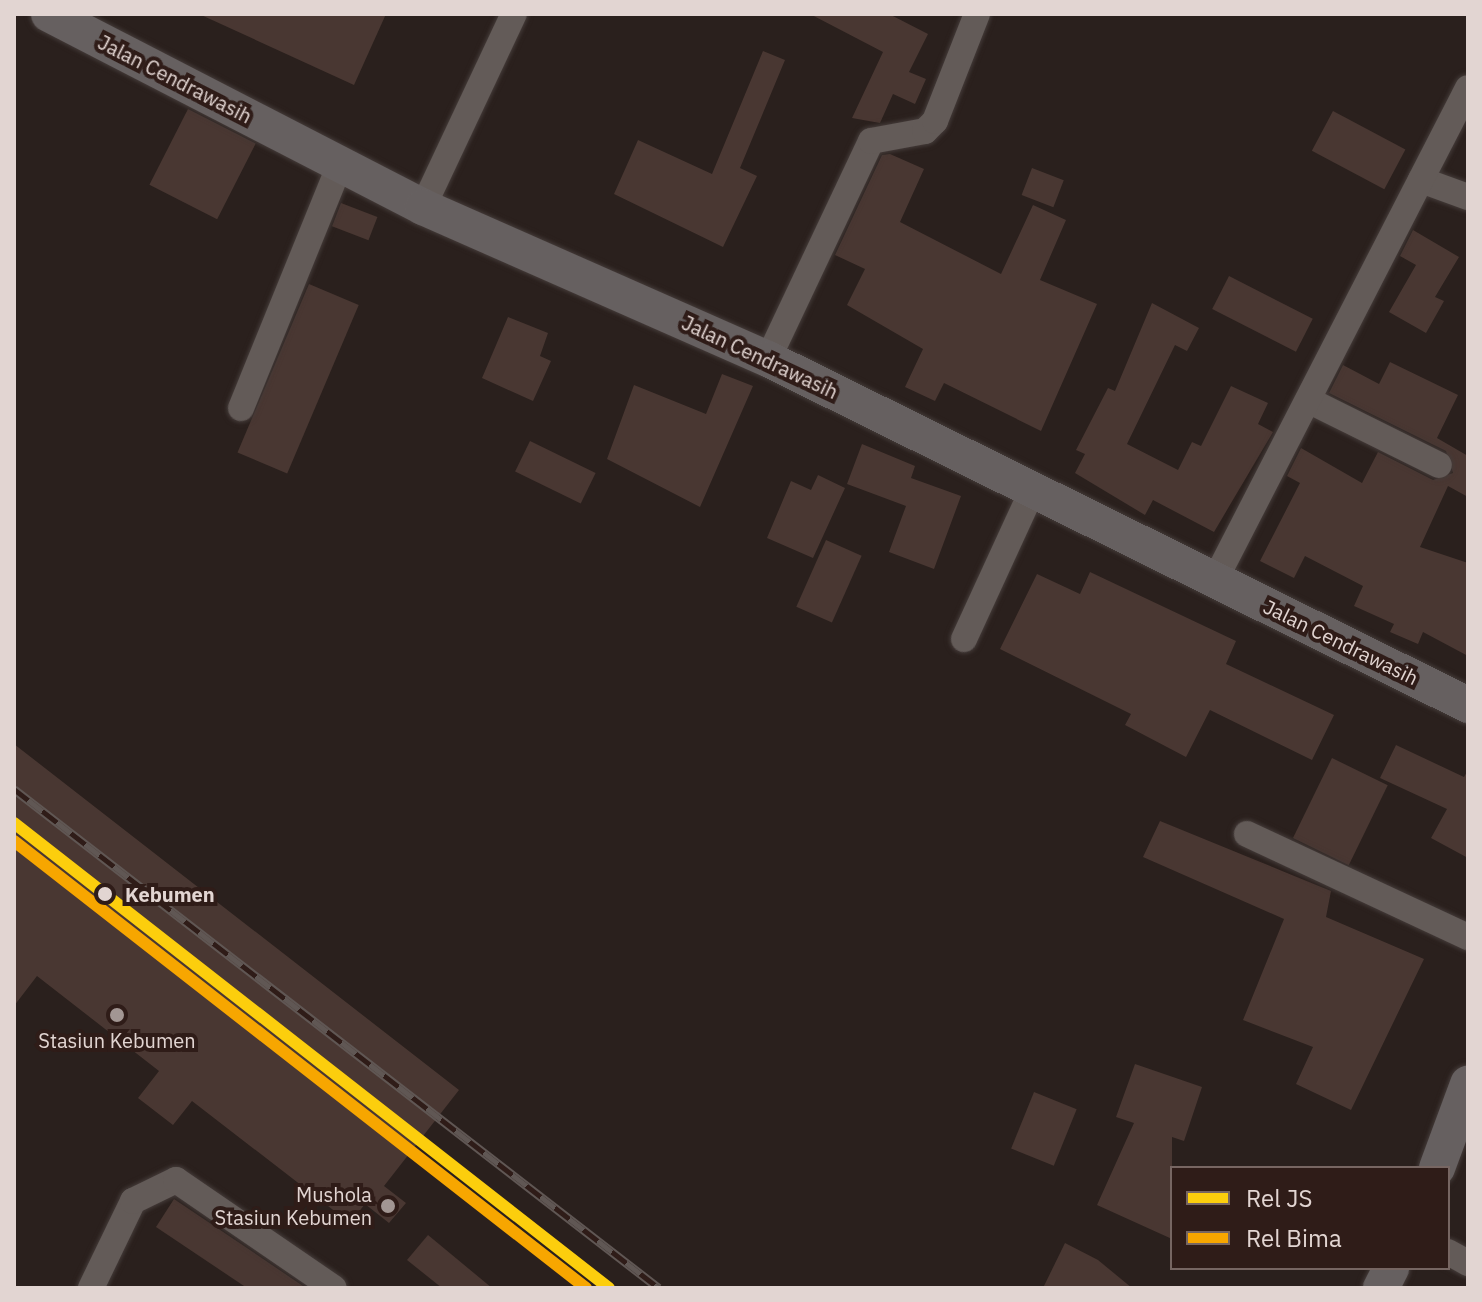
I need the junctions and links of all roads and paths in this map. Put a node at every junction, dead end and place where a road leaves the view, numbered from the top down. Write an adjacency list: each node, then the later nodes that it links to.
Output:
1 (49, 14): 5 (main road, Jalan Cendrawasih)
2 (514, 14): 8 (street)
3 (977, 14): 9 (street)
4 (1468, 88): 6 (street)
5 (340, 164): 8 (main road, Jalan Cendrawasih); 11 (street)
6 (1421, 180): 7 (street); 10 (street)
7 (1468, 197)
8 (423, 207): 9 (main road, Jalan Cendrawasih)
9 (768, 359): 13 (main road, Jalan Cendrawasih)
10 (1308, 400): 12 (street); 14 (street)
11 (241, 408)
12 (1439, 465)
13 (1033, 489): 14 (main road, Jalan Cendrawasih); 15 (street)
14 (1215, 580): 16 (main road, Jalan Cendrawasih)
15 (964, 639)
16 (1468, 705)
17 (1247, 834): 18 (street)
18 (1468, 937)
19 (1468, 1084): 20 (main road)
20 (1438, 1166)
21 (1450, 1253): 22 (street)
22 (1468, 1263)
23 (1390, 1270): 26 (main road)
24 (91, 1288): 25 (street)
25 (334, 1288)
26 (1381, 1288)

